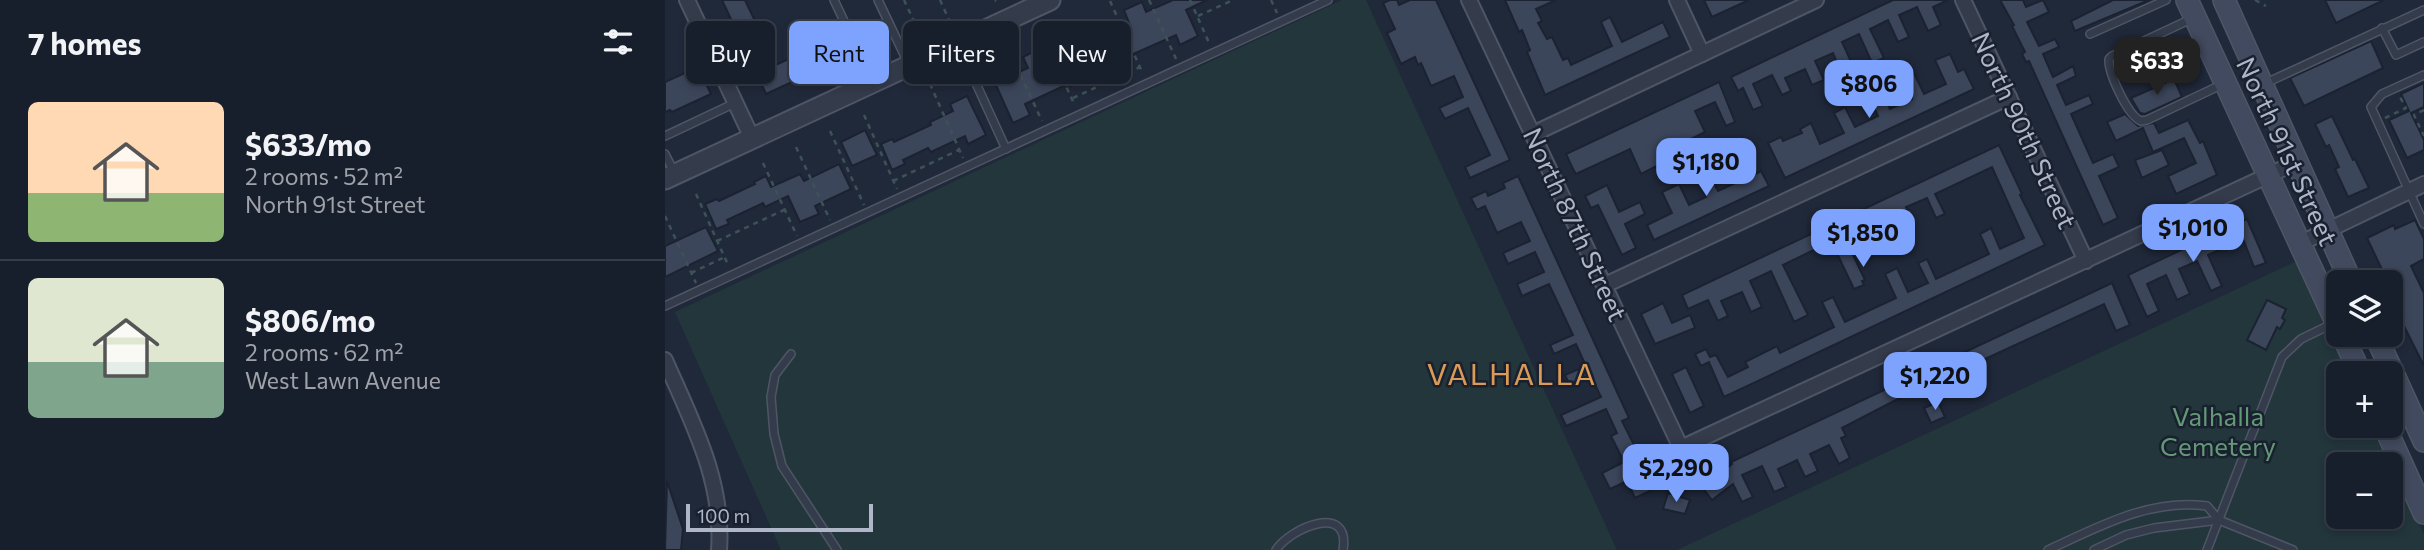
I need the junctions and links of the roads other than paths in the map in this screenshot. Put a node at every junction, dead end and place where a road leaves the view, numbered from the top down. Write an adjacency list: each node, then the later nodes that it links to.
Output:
1 (687, 0): 27 (street)
2 (834, 0): 14 (lane)
3 (878, 0): 19 (lane)
4 (1050, 0): 15 (street)
5 (1328, 0): 31 (lane)
6 (1469, 0): 28 (street, North 87th Street)
7 (1677, 0): 20 (street)
8 (1817, 0): 20 (street)
9 (1963, 0): 26 (street, North 90th Street)
10 (2166, 0): 17 (lane)
11 (2224, 0): 25 (main road, North 91st Street)
12 (2191, 9): 22 (main road, North 91st Street); 22 (lane)
13 (2424, 10): 16 (lane)
14 (844, 21)
15 (1005, 21)
16 (2382, 28): 18 (lane); 25 (lane)
17 (2089, 34)
18 (2424, 42)
19 (903, 52)
20 (1702, 54): 28 (street)
21 (2424, 75): 37 (lane)
22 (2226, 83): 34 (main road, North 91st Street)
23 (869, 84): 30 (street)
24 (977, 84): 31 (lane)
25 (2262, 84): 33 (main road, North 91st Street)
26 (2009, 97): 41 (street, North 90th Street); 43 (street)
27 (735, 103): 29 (lane); 30 (street)
28 (1533, 134): 43 (street, North 87th Street)
29 (665, 136)
30 (752, 138): 35 (street)
31 (1006, 149): 45 (lane)
32 (665, 153): 35 (lane)
33 (2297, 162): 34 (street); 39 (main road, North 91st Street)
34 (2269, 176): 40 (main road, North 91st Street); 41 (street)
35 (670, 177)
36 (2424, 184): 37 (street)
37 (2409, 191): 38 (lane); 39 (street)
38 (2424, 224)
39 (2328, 230): 40 (street); 42 (main road, North 91st Street)
40 (2301, 243): 44 (main road, North 91st Street)
41 (2086, 261): 43 (street, North 87th Street)
42 (2346, 270)
43 (1605, 285)
44 (2326, 298)
45 (665, 306)
46 (2326, 330): 53 (lane)
47 (2381, 347): 51 (main road)
48 (791, 354): 55 (lane)
49 (665, 360): 54 (street)
50 (2390, 438): 52 (main road)
51 (2424, 441)
52 (2424, 513)
53 (2219, 520): 58 (lane); 59 (lane); 60 (lane); 61 (lane)
54 (719, 550)
55 (837, 550)
56 (1276, 550): 57 (lane)
57 (1343, 550)
58 (2048, 550)
59 (2094, 550)
60 (2207, 550)
61 (2293, 550)

